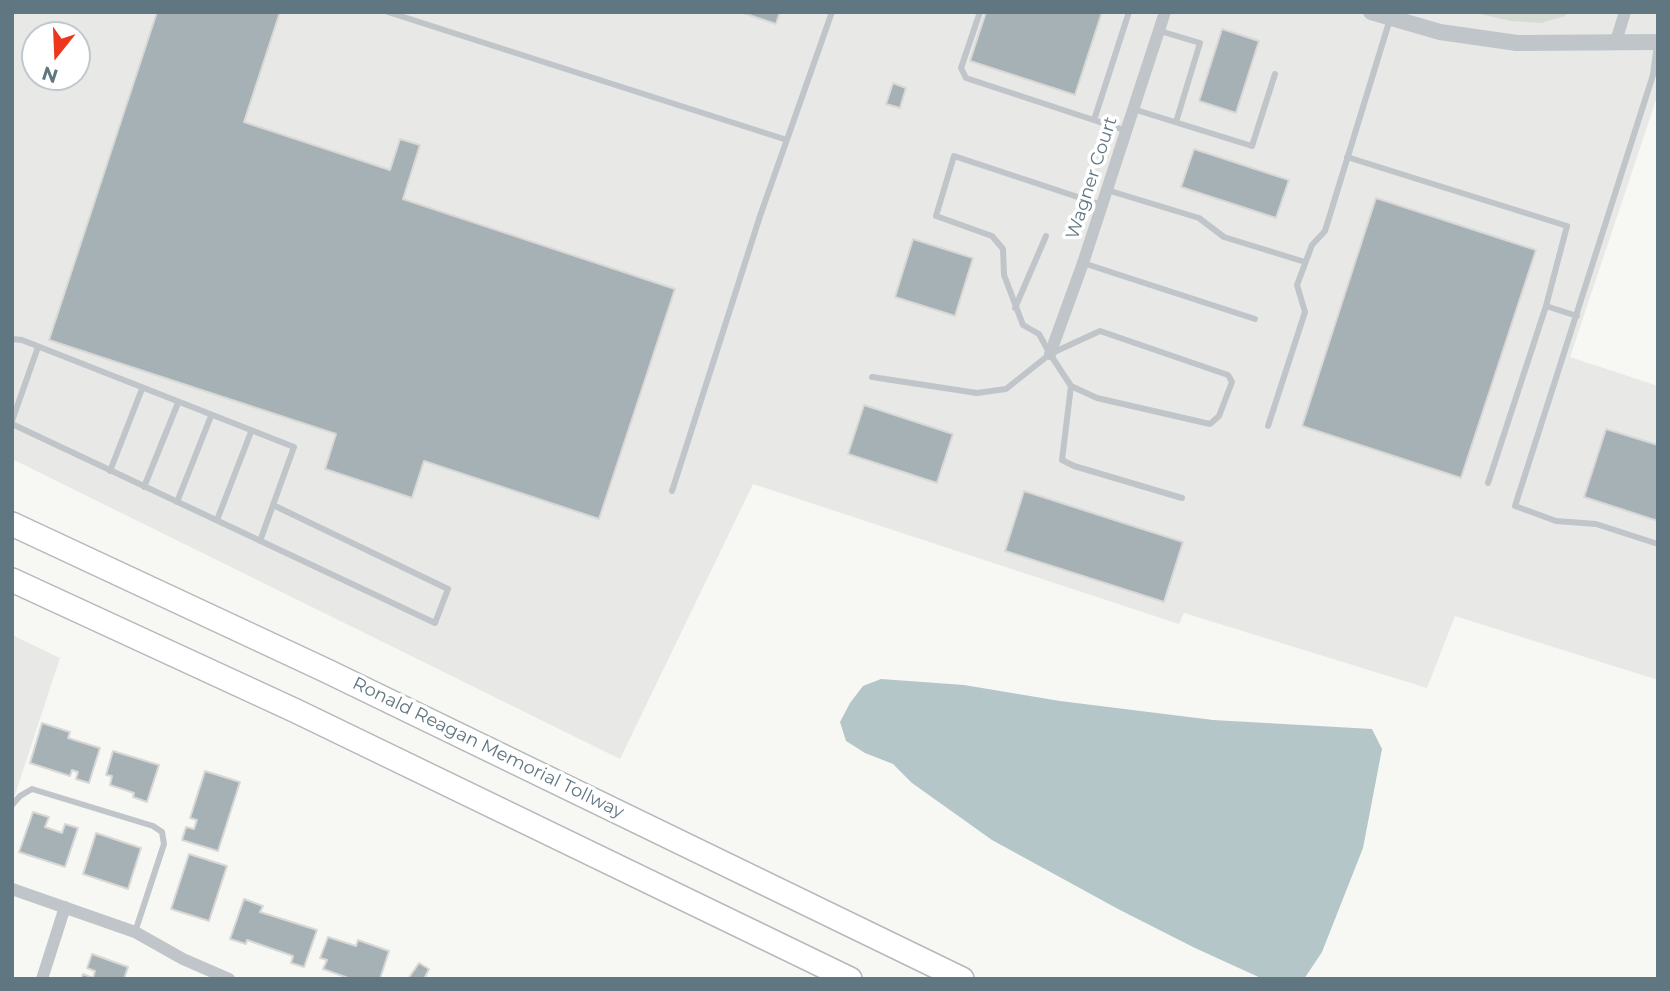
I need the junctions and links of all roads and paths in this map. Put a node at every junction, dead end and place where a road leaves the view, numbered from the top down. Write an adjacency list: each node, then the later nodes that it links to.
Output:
1 (388, 12): 17 (lane)
2 (832, 12): 17 (lane)
3 (980, 12): 14 (lane)
4 (1129, 12): 14 (lane)
5 (1165, 12): 9 (street, Wagner Court)
6 (1371, 12): 8 (street)
7 (1625, 12): 10 (street)
8 (1390, 19): 10 (street); 18 (lane)
9 (1159, 31): 13 (street, Wagner Court); 15 (lane)
10 (1616, 41): 11 (street)
11 (1658, 42): 26 (lane)
12 (1275, 74): 15 (lane)
13 (1133, 109): 15 (lane); 16 (street, Wagner Court)
14 (1094, 120): 16 (lane)
15 (1176, 122)
16 (1127, 131): 19 (street, Wagner Court)
17 (787, 140): 42 (lane)
18 (1347, 157): 22 (lane); 24 (lane)
19 (1107, 190): 20 (street, Wagner Court); 22 (lane)
20 (1101, 205): 23 (street, Wagner Court); 25 (lane)
21 (1046, 236): 25 (lane)
22 (1306, 262): 37 (lane)
23 (1083, 263): 27 (lane); 30 (street, Wagner Court)
24 (1546, 306): 26 (lane); 40 (lane)
25 (1015, 308): 30 (lane)
26 (1577, 316): 49 (lane)
27 (1255, 319)
28 (12, 339): 29 (lane)
29 (38, 347): 33 (lane); 36 (lane)
30 (1049, 354): 31 (lane); 32 (lane); 32 (lane)
31 (872, 377)
32 (1071, 386): 43 (lane)
33 (142, 389): 34 (lane); 39 (lane)
34 (178, 403): 35 (lane); 41 (lane)
35 (211, 416): 38 (lane); 44 (lane)
36 (12, 423): 39 (lane)
37 (1268, 426)
38 (250, 432): 45 (lane); 46 (lane)
39 (110, 471): 41 (lane)
40 (1488, 483)
41 (144, 486): 44 (lane)
42 (672, 491)
43 (1182, 498)
44 (177, 502): 46 (lane)
45 (273, 505): 48 (lane); 48 (lane)
46 (216, 520): 48 (lane)
47 (12, 524): 58 (highway, Ronald Reagan Memorial Tollway)
48 (260, 541)
49 (1658, 544)
50 (12, 580): 57 (highway)
51 (12, 805): 54 (lane)
52 (12, 889): 53 (street)
53 (65, 907): 54 (street); 55 (street)
54 (135, 932): 56 (street)
55 (41, 979)
56 (229, 979)
57 (850, 979)
58 (962, 979)

